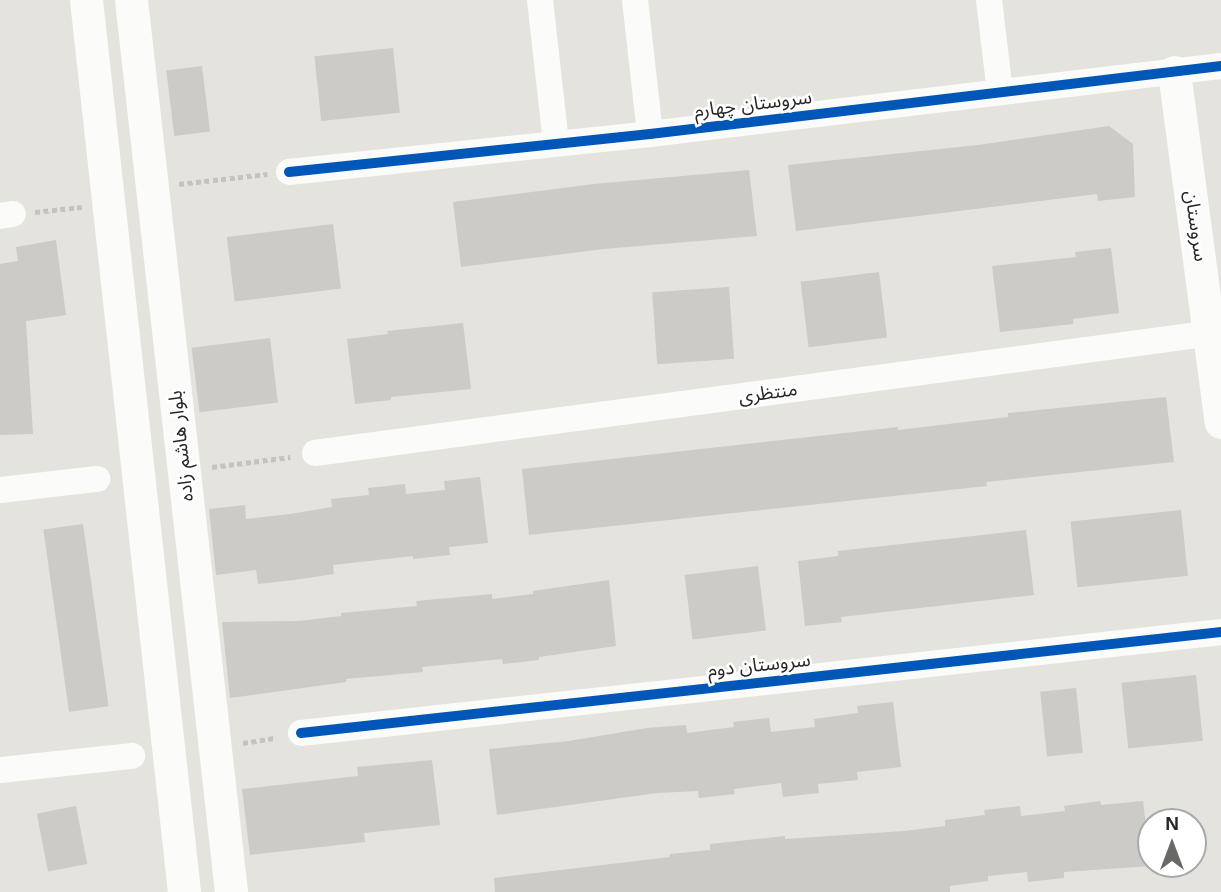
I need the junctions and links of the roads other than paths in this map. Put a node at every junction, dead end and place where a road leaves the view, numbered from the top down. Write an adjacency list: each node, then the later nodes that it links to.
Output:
1 (86, 0): 21 (street)
2 (131, 0): 22 (street, بلوار هاشم زاده)
3 (540, 0): 10 (street)
4 (635, 0): 9 (street)
5 (989, 0): 8 (street)
6 (1221, 66): 7 (street, سروستان چهارم)
7 (1174, 72): 8 (street, سروستان چهارم); 12 (street, سروستان)
8 (1000, 92): 9 (street, سروستان چهارم)
9 (650, 134): 10 (street, سروستان چهارم)
10 (556, 143): 11 (street, سروستان چهارم)
11 (289, 172)
12 (1216, 333): 13 (street, سروستان); 14 (street, منتظری)
13 (1221, 422)
14 (315, 453)
15 (97, 479): 16 (street)
16 (0, 490)
17 (1221, 632): 18 (street, سروستان دوم)
18 (301, 733)
19 (132, 756): 20 (street)
20 (0, 770)
21 (184, 892)
22 (231, 892)

